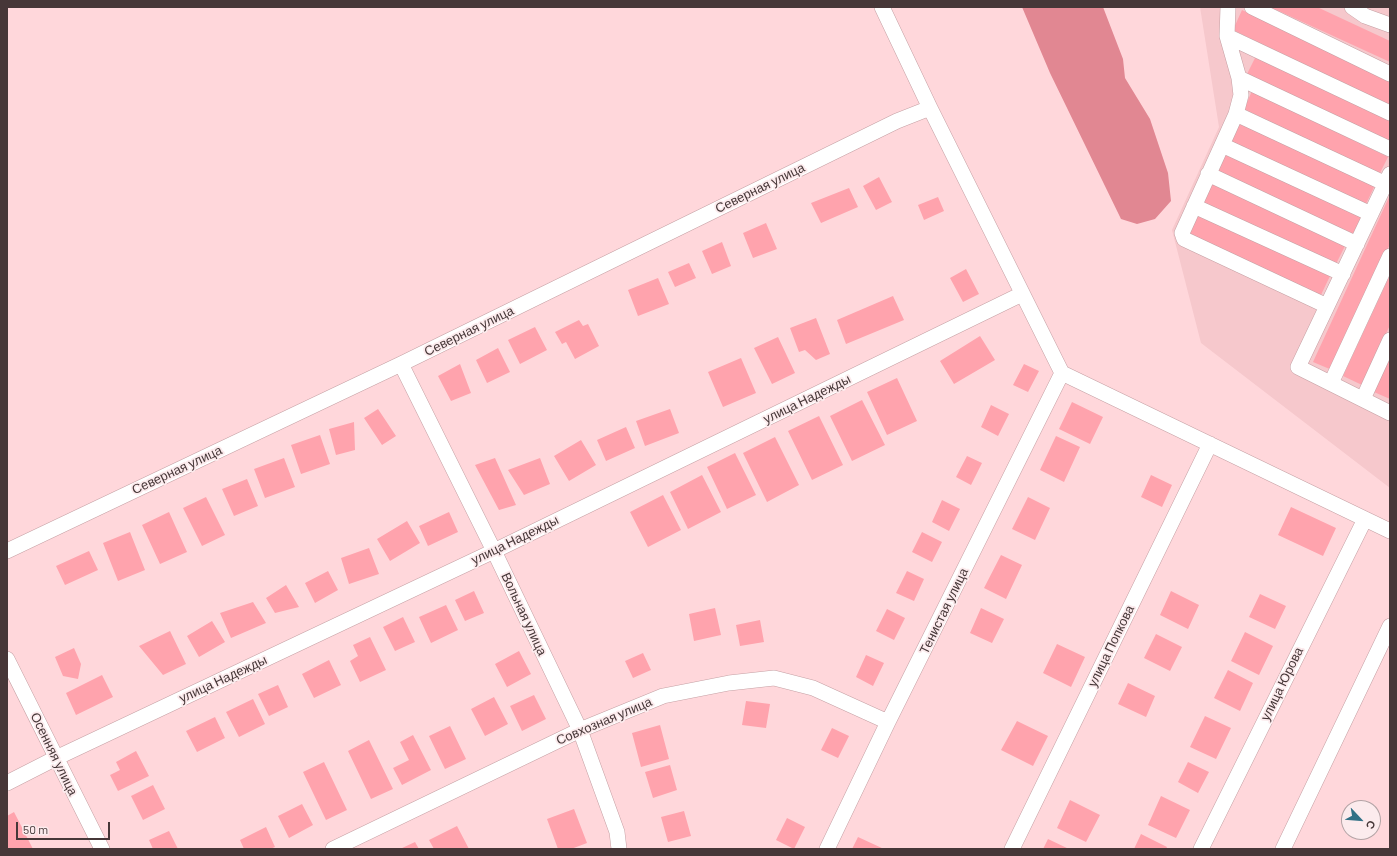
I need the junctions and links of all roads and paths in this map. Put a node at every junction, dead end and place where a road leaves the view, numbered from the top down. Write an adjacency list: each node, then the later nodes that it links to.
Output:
1 (882, 7): 9 (street)
2 (1228, 7): 6 (street)
3 (1252, 7): 7 (street)
4 (1352, 7): 5 (street)
5 (1390, 25)
6 (1227, 36): 8 (street); 10 (street)
7 (1390, 74)
8 (1239, 78): 11 (street); 13 (street)
9 (930, 108): 21 (street); 24 (street, Северная улица)
10 (1390, 113)
11 (1236, 114): 12 (street); 15 (street)
12 (1222, 145): 14 (street); 17 (street)
13 (1390, 150)
14 (1208, 174): 16 (street); 18 (street)
15 (1388, 179): 17 (street)
16 (1194, 206): 20 (street); 22 (street)
17 (1371, 214): 18 (street)
18 (1357, 244): 20 (street)
19 (1390, 256): 26 (street)
20 (1343, 274): 22 (street)
21 (1022, 294): 25 (street); 33 (street, улица Надежды)
22 (1327, 306): 26 (street)
23 (1390, 340): 27 (street)
24 (401, 364): 32 (street, Северная улица); 33 (street, Вольная улица)
25 (1062, 373): 29 (street); 36 (street, Тенистая улица)
26 (1330, 383): 27 (street)
27 (1363, 399): 28 (street)
28 (1390, 412)
29 (1210, 444): 30 (street); 44 (street, улица Попкова)
30 (1365, 519): 31 (street); 45 (street, улица Юрова)
31 (1390, 531)
32 (7, 551)
33 (494, 551): 37 (street, Вольная улица); 38 (street, улица Надежды)
34 (1390, 626): 46 (street)
35 (7, 659): 38 (street, Осенняя улица)
36 (888, 722): 37 (street, Совхозная улица); 43 (street, Тенистая улица)
37 (580, 730): 41 (street, Совхозная улица); 42 (street, Вольная улица)
38 (56, 758): 39 (street, улица Надежды); 40 (street, Осенняя улица)
39 (7, 784)
40 (102, 849)
41 (333, 849)
42 (619, 849)
43 (827, 849)
44 (1012, 849)
45 (1201, 849)
46 (1283, 849)

